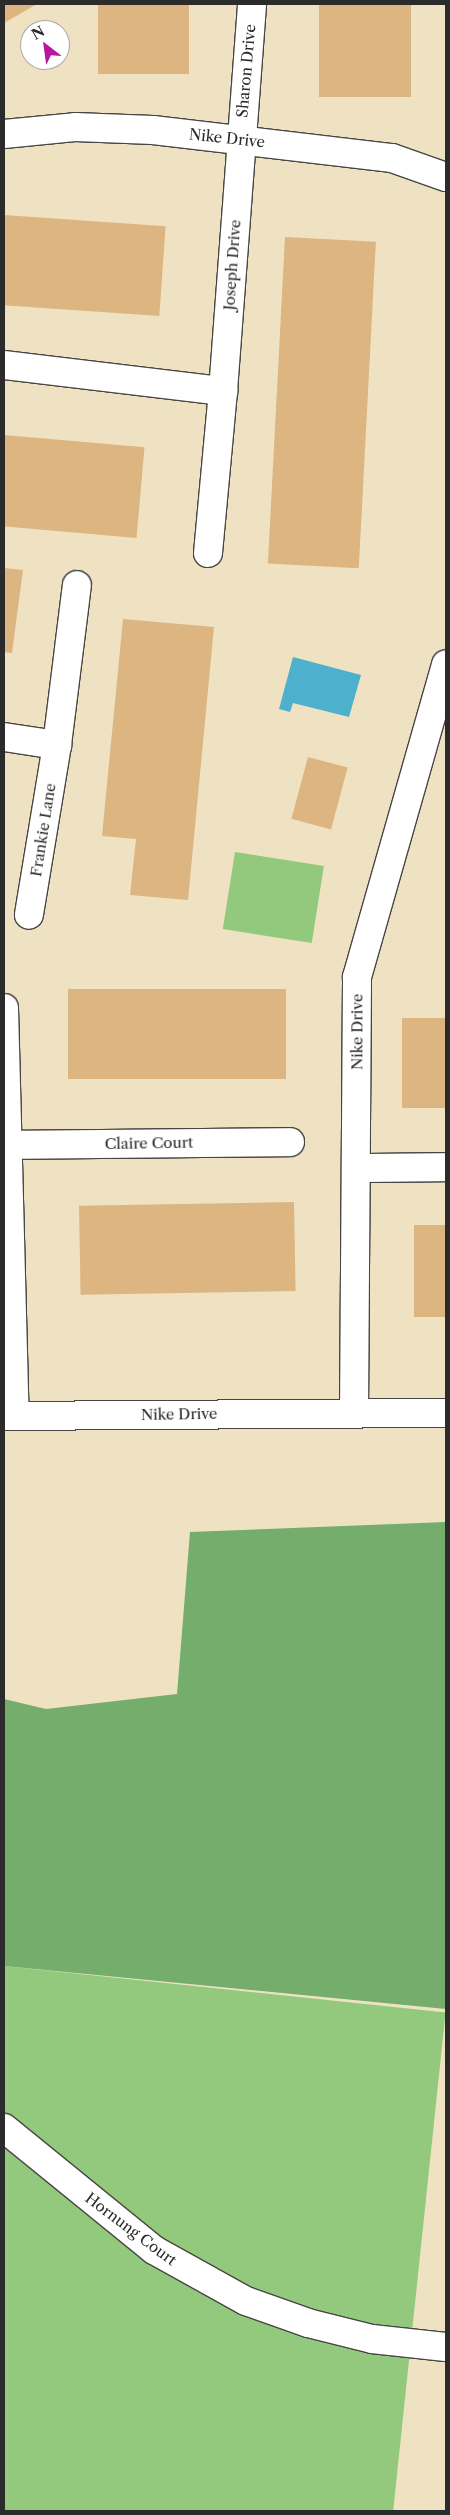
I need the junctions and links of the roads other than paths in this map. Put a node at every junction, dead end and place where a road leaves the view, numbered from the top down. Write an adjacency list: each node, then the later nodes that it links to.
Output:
1 (252, 4): 3 (street, Sharon Drive)
2 (4, 134): 3 (street, Nike Drive)
3 (241, 139): 4 (street, Nike Drive); 6 (street, Joseph Drive)
4 (446, 177)
5 (4, 365): 6 (street)
6 (224, 391): 7 (street, Joseph Drive)
7 (208, 553)
8 (77, 585): 12 (street, Frankie Lane)
9 (446, 664): 11 (street, Nike Drive)
10 (4, 736): 12 (street)
11 (436, 739): 18 (street, Nike Drive)
12 (57, 745): 13 (street, Frankie Lane)
13 (29, 915)
14 (4, 1008): 16 (street)
15 (290, 1142): 16 (street, Claire Court)
16 (8, 1145): 21 (street)
17 (446, 1167): 18 (street)
18 (356, 1168): 19 (street, Nike Drive)
19 (354, 1412): 20 (street, Nike Drive); 21 (street, Nike Drive)
20 (446, 1413)
21 (9, 1416)
22 (4, 2128): 23 (street, Hornung Court)
23 (446, 2348)

